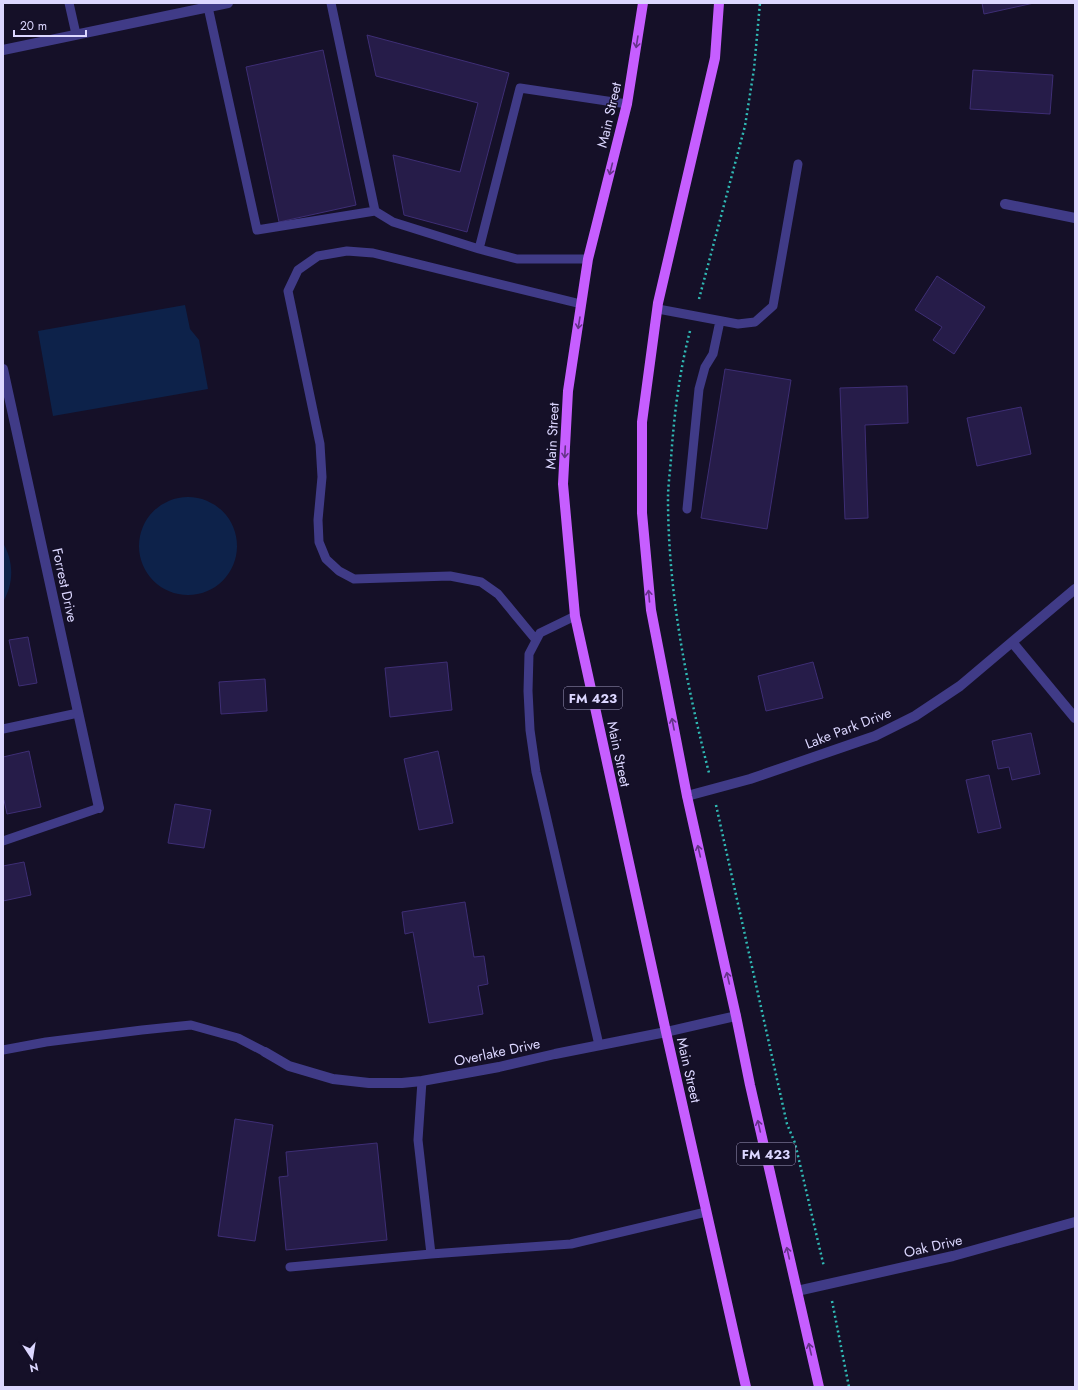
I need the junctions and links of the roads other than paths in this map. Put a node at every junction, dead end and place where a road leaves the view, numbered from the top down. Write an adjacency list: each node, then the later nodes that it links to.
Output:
1 (70, 3): 7 (lane)
2 (228, 3): 6 (street)
3 (331, 3): 12 (lane)
4 (643, 3): 9 (main road, Main Street / FM 423, one-way to 9)
5 (719, 3): 17 (main road, FM 423)
6 (208, 7): 7 (street); 12 (lane)
7 (76, 34): 8 (street)
8 (3, 50)
9 (627, 104): 14 (lane); 15 (main road, Main Street / FM 423, one-way to 15)
10 (798, 164): 18 (lane)
11 (1005, 204): 13 (street)
12 (375, 212): 14 (lane)
13 (1075, 218)
14 (479, 249): 15 (lane)
15 (588, 259): 16 (main road, Main Street / FM 423)
16 (581, 304): 22 (main road, Main Street / FM 423, one-way to 22); 23 (lane)
17 (658, 308): 18 (lane); 28 (main road, FM 423, one-way to 17)
18 (720, 321): 20 (lane)
19 (3, 369): 25 (street, Forrest Drive)
20 (687, 509)
21 (1075, 589): 24 (street, Lake Park Drive)
22 (575, 616): 23 (lane); 32 (main road, Main Street / FM 423)
23 (536, 640): 33 (lane)
24 (1012, 642): 26 (street); 28 (street, Lake Park Drive)
25 (78, 713): 27 (lane); 29 (street, Forrest Drive)
26 (1075, 718)
27 (3, 729)
28 (687, 796): 31 (main road, FM 423, one-way to 28)
29 (99, 808): 30 (lane)
30 (3, 840)
31 (736, 1016): 32 (street, Overlake Drive); 41 (main road, FM 423, one-way to 31)
32 (666, 1032): 33 (street, Overlake Drive); 37 (main road, Main Street / FM 423)
33 (599, 1045): 36 (street, Overlake Drive)
34 (3, 1050): 35 (lane)
35 (266, 1052): 36 (street, Overlake Drive)
36 (422, 1081): 39 (lane)
37 (706, 1212): 39 (lane); 42 (main road, Main Street / FM 423)
38 (1075, 1222): 41 (street, Oak Drive)
39 (432, 1254): 40 (lane)
40 (290, 1267)
41 (797, 1291): 43 (main road, FM 423, one-way to 41)
42 (746, 1387)
43 (819, 1387)

